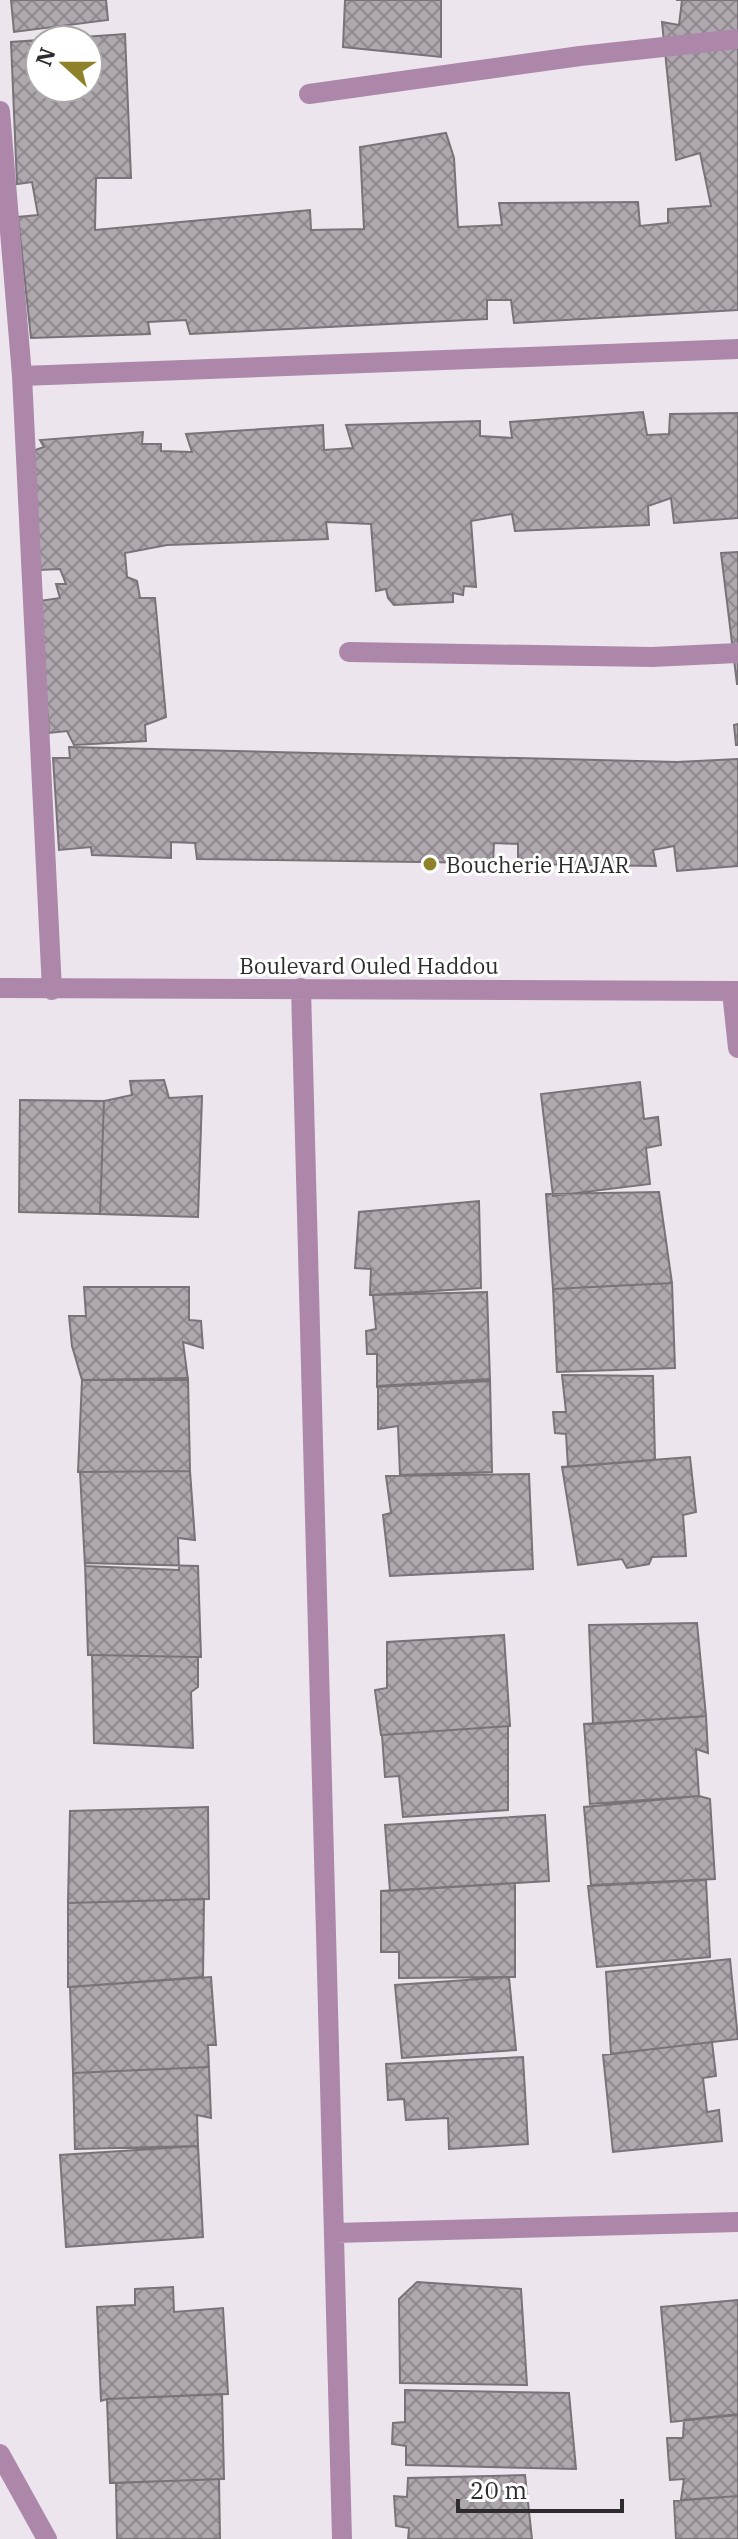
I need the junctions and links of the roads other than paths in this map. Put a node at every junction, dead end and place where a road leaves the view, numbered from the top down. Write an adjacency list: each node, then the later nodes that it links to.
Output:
1 (738, 39): 2 (street)
2 (309, 94)
3 (0, 111): 5 (street)
4 (738, 349): 5 (street)
5 (22, 376): 10 (street)
6 (349, 652): 7 (street)
7 (738, 653)
8 (0, 988): 10 (street, Boulevard Ouled Haddou)
9 (301, 988): 10 (street, Boulevard Ouled Haddou); 11 (street, Boulevard Ouled Haddou); 14 (street)
10 (52, 990)
11 (735, 991): 12 (street)
12 (738, 1048)
13 (738, 2222): 14 (street)
14 (335, 2233): 17 (street)
15 (0, 2454): 16 (street)
16 (47, 2539)
17 (342, 2539)

